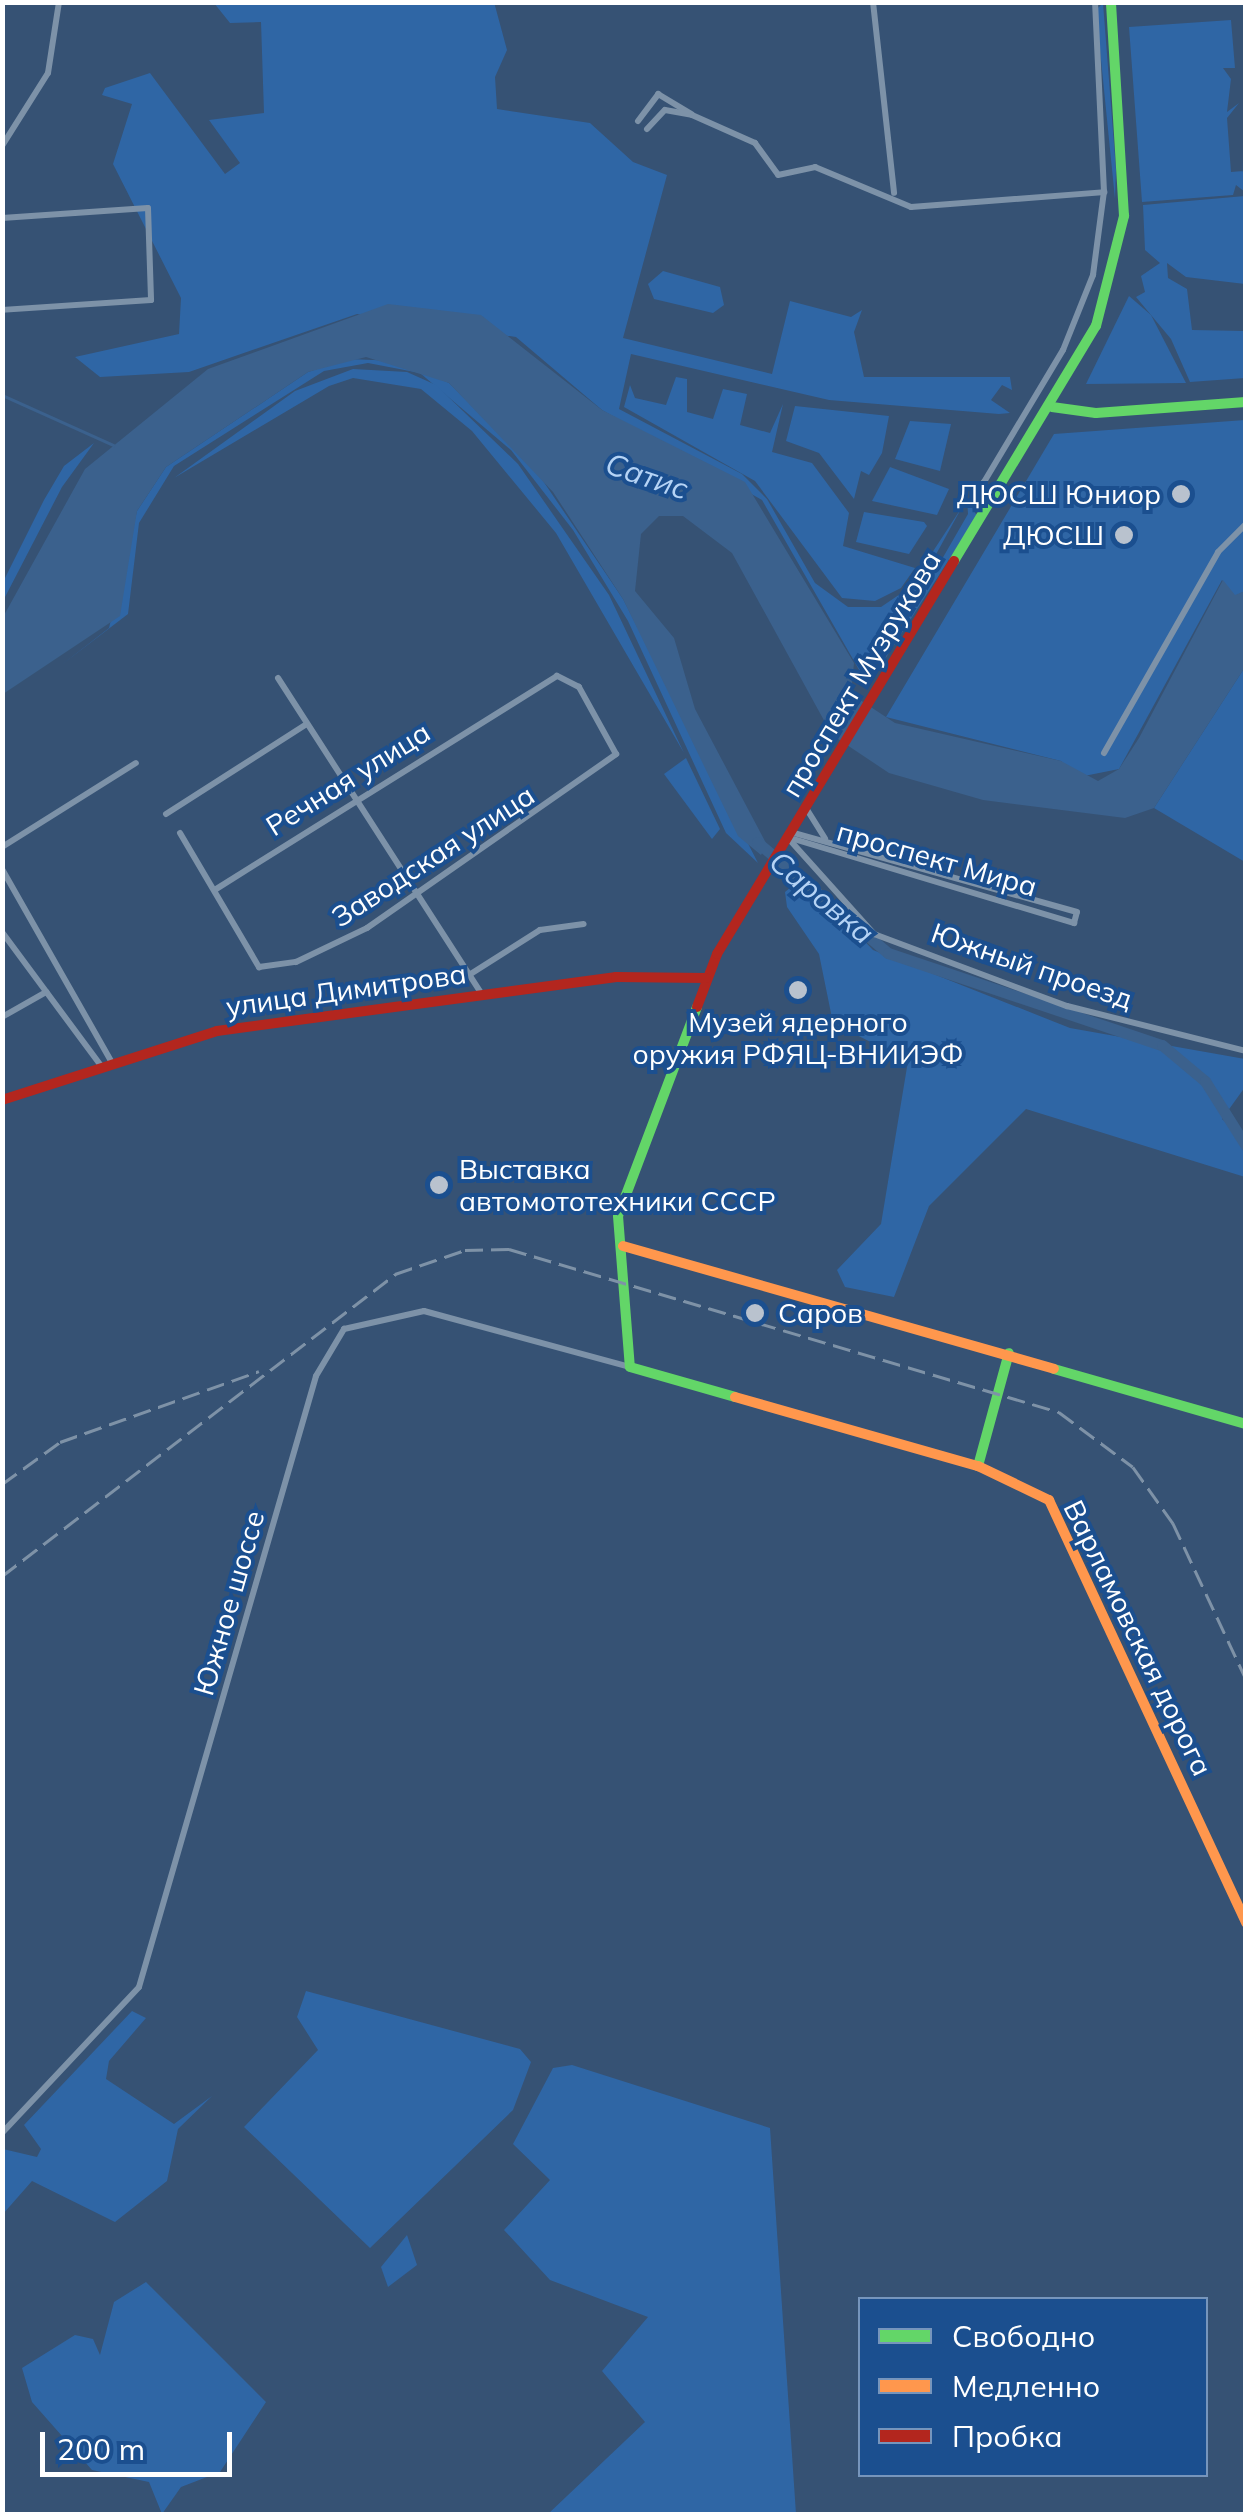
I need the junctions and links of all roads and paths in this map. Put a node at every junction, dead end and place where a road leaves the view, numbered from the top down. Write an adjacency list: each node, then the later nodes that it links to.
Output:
1 (60, 2): 8 (street)
2 (873, 2): 10 (street)
3 (1096, 2): 9 (street)
4 (1111, 2): 14 (street, проспект Музрукова)
5 (692, 115): 6 (street); 7 (street); 10 (street)
6 (638, 121)
7 (647, 129)
8 (2, 146)
9 (1104, 192): 10 (street); 15 (street)
10 (894, 193)
11 (2, 218): 12 (street)
12 (2, 310)
13 (1246, 402): 14 (street)
14 (1052, 406): 15 (street, проспект Музрукова)
15 (988, 511): 23 (street, проспект Музрукова)
16 (1246, 524): 20 (street)
17 (564, 674): 22 (street, Речная улица); 31 (street, Заводская улица)
18 (278, 678): 19 (street)
19 (307, 724): 22 (street); 24 (street)
20 (1104, 753)
21 (136, 763): 28 (street)
22 (354, 802): 30 (street, Речная улица); 31 (street)
23 (806, 808): 26 (street, проспект Музрукова); 27 (street)
24 (166, 814)
25 (180, 833): 30 (street)
26 (787, 838): 27 (street, проспект Мира); 27 (street, проспект Мира); 35 (street, проспект Музрукова); 39 (street, Южный проезд)
27 (826, 840)
28 (2, 847)
29 (2, 869): 40 (street)
30 (214, 890): 31 (street, Заводская улица)
31 (414, 893): 34 (street)
32 (584, 924): 34 (street)
33 (2, 932): 36 (street)
34 (469, 975): 37 (street)
35 (706, 978): 37 (street, улица Димитрова); 42 (street, проспект Музрукова)
36 (46, 992): 38 (street); 40 (street)
37 (481, 994): 40 (street, улица Димитрова)
38 (2, 1017)
39 (1246, 1051)
40 (107, 1065): 41 (street, улица Димитрова)
41 (2, 1100)
42 (623, 1246): 43 (street); 44 (street, проспект Музрукова)
43 (1009, 1354): 45 (street); 46 (street)
44 (630, 1368): 46 (street, Варламовская дорога); 48 (street, Южное шоссе)
45 (1246, 1424)
46 (978, 1466): 47 (street, Варламовская дорога)
47 (1246, 1923)
48 (2, 2133)

